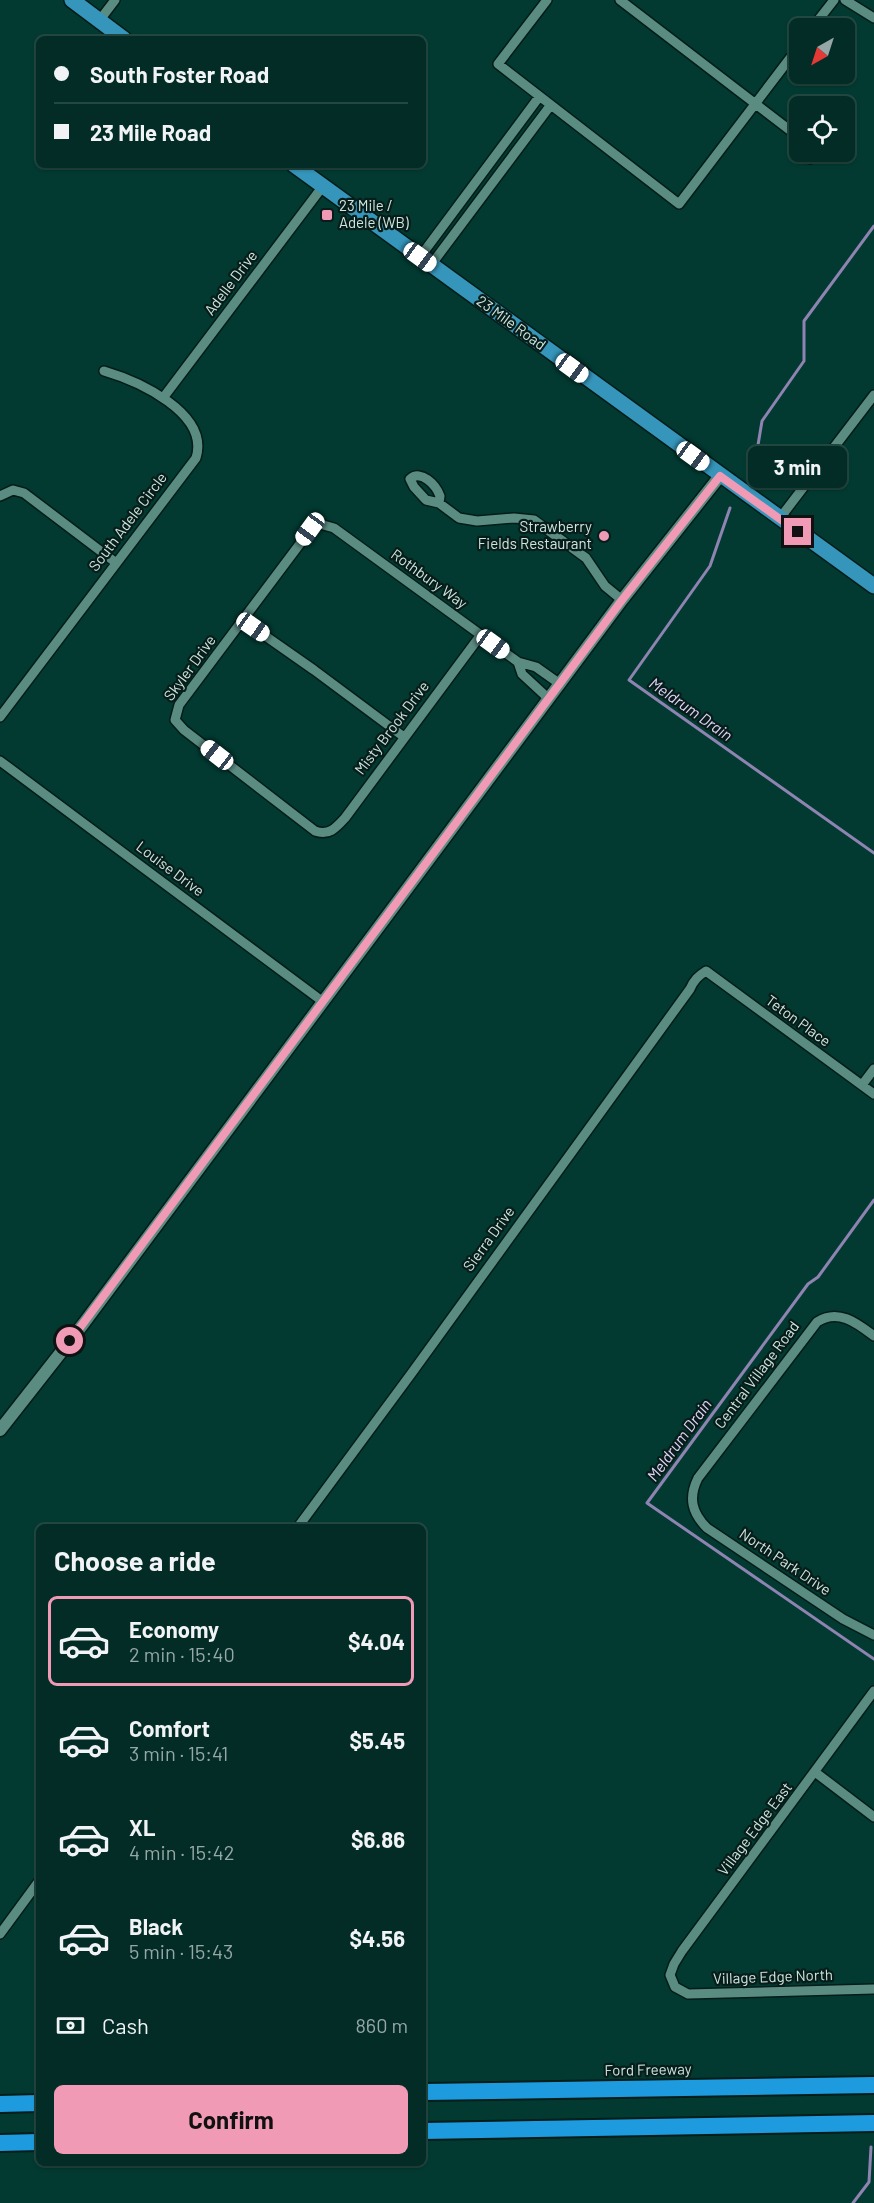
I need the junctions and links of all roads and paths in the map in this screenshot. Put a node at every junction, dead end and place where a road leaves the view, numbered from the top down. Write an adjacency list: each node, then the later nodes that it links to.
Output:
1 (72, 0): 9 (main road)
2 (115, 0): 9 (street)
3 (547, 0): 12 (street)
4 (620, 0): 13 (street)
5 (834, 0): 7 (street)
6 (845, 0): 8 (street)
7 (820, 18)
8 (874, 18)
9 (99, 21): 10 (main road)
10 (120, 36)
11 (789, 60): 13 (street)
12 (539, 97): 14 (street); 18 (street)
13 (756, 103): 14 (street); 15 (street)
14 (550, 106): 18 (street)
15 (789, 129)
16 (298, 168): 17 (main road, 23 Mile Road)
17 (323, 186): 18 (main road, 23 Mile Road); 21 (street, Adelle Drive)
18 (426, 261): 22 (main road, 23 Mile Road)
19 (104, 370): 21 (street, South Adele Circle)
20 (874, 395): 25 (street)
21 (163, 398): 27 (street, South Adele Circle)
22 (720, 476): 25 (main road, 23 Mile Road); 29 (street)
23 (0, 496): 27 (street)
24 (439, 503): 24 (street); 29 (street)
25 (780, 518): 28 (main road, 23 Mile Road)
26 (320, 524): 30 (street, Skyler Drive); 31 (street, Rothbury Way)
27 (115, 562): 35 (street, South Adele Circle)
28 (874, 586)
29 (622, 600): 33 (street)
30 (244, 621): 36 (street); 38 (street, Skyler Drive)
31 (480, 636): 32 (street, Rothbury Way); 36 (street, Misty Brook Drive)
32 (518, 662): 33 (street, Rothbury Way); 34 (street, Rothbury Way)
33 (560, 684): 34 (street)
34 (549, 699): 40 (street)
35 (0, 717)
36 (404, 737): 38 (street, Misty Brook Drive)
37 (0, 761): 40 (street, Louise Drive)
38 (324, 833)
39 (706, 971): 42 (street, Teton Place); 47 (street, Sierra Drive)
40 (322, 1001): 45 (street)
41 (874, 1069): 42 (street)
42 (862, 1085): 43 (street, Teton Place)
43 (874, 1094)
44 (874, 1336): 46 (street, Central Village Road)
45 (0, 1430)
46 (692, 1502): 48 (street, North Park Drive)
47 (300, 1524)
48 (874, 1635)
49 (874, 1691): 50 (street, Village Edge East)
50 (815, 1773): 51 (street); 54 (street, Village Edge East)
51 (874, 1817)
52 (36, 1885): 53 (street)
53 (0, 1934)
54 (675, 1987): 55 (street, Village Edge North)
55 (874, 1989)
56 (874, 2085): 57 (highway, Ford Freeway)
57 (426, 2092)
58 (36, 2103): 59 (highway)
59 (0, 2104)
60 (874, 2123): 61 (highway)
61 (426, 2130)
62 (36, 2142): 63 (highway)
63 (0, 2143)

